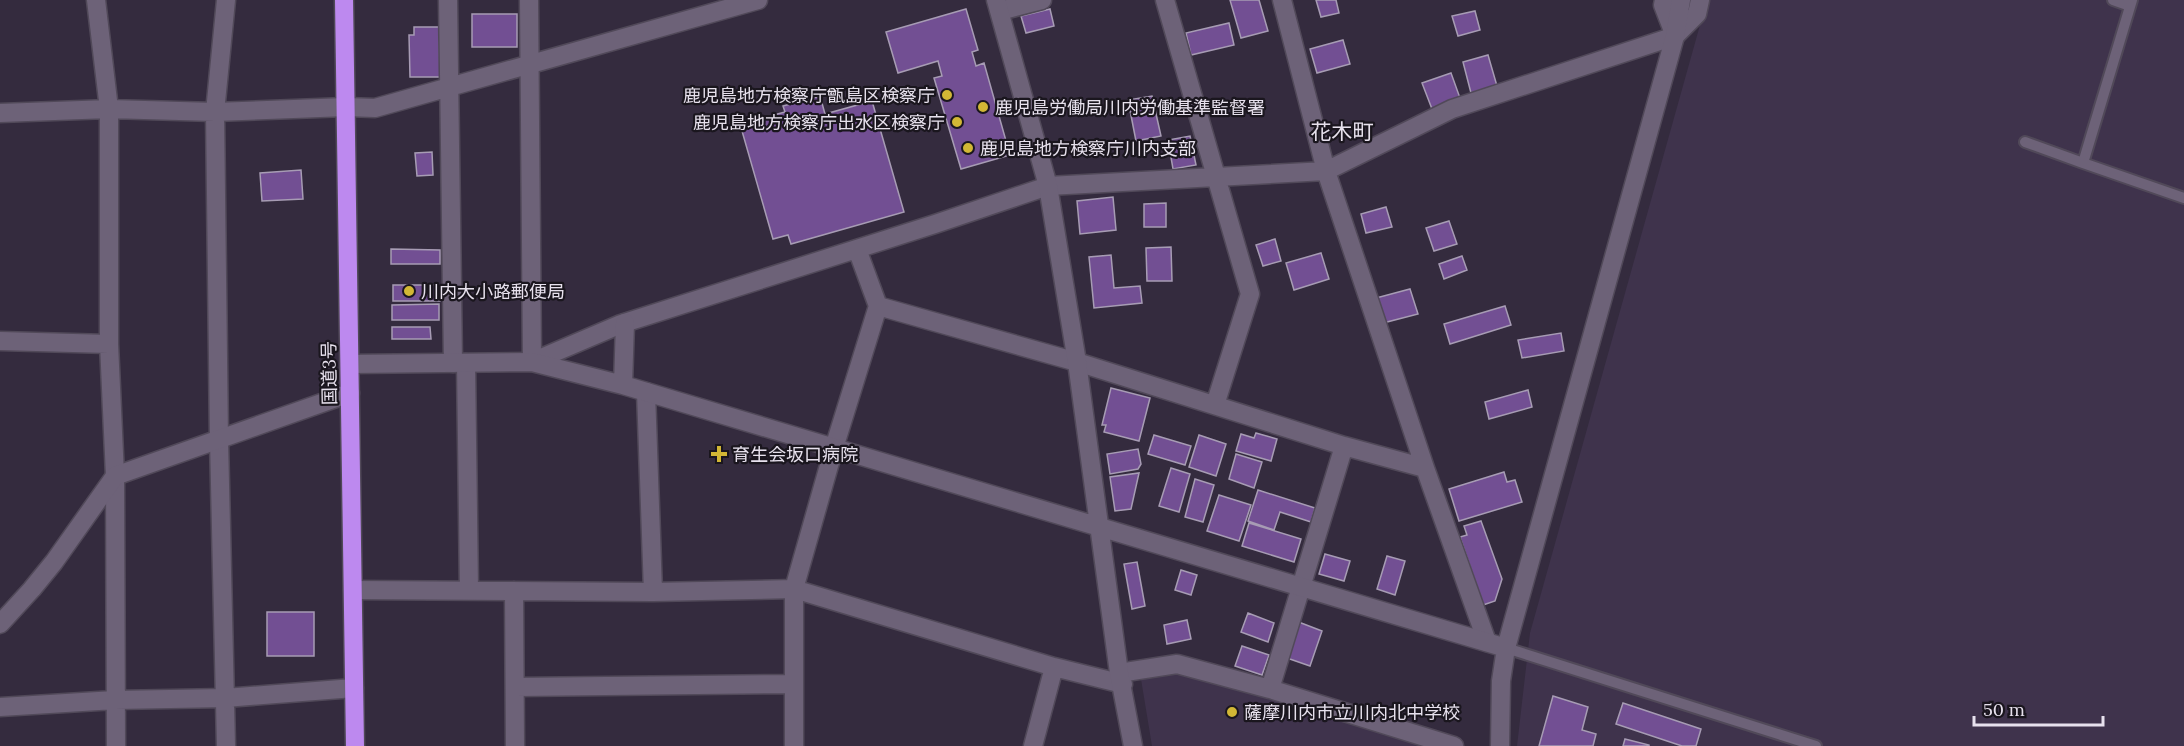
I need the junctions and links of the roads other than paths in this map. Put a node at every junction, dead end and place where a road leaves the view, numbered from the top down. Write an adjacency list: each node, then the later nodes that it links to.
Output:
1 (96, 0): 20 (street)
2 (226, 0): 21 (street)
3 (344, 0): 19 (highway, 国道3号)
4 (448, 0): 18 (street)
5 (529, 0): 17 (street)
6 (756, 0): 17 (street)
7 (1042, 0): 15 (street)
8 (1165, 0): 26 (street)
9 (1282, 0): 25 (street)
10 (1664, 0): 16 (street)
11 (1681, 0): 16 (street)
12 (1700, 0): 16 (street)
13 (2113, 0): 14 (lane)
14 (2131, 3): 24 (lane)
15 (998, 6): 27 (street)
16 (1675, 36): 25 (street); 56 (street)
17 (531, 63): 18 (street); 34 (street)
18 (450, 87): 19 (street); 36 (street)
19 (346, 107): 21 (street); 37 (highway, 国道3号)
20 (109, 110): 21 (street); 22 (street); 33 (street)
21 (215, 112): 42 (street)
22 (0, 113)
23 (2025, 142): 24 (lane)
24 (2083, 163): 28 (lane)
25 (1326, 171): 26 (street); 45 (street)
26 (1217, 178): 27 (street); 41 (street)
27 (1048, 186): 29 (street); 35 (street)
28 (2184, 198)
29 (857, 249): 30 (street); 31 (street)
30 (878, 306): 35 (street); 44 (street)
31 (623, 323): 34 (street); 38 (street)
32 (0, 341): 33 (street)
33 (109, 345): 46 (street)
34 (532, 362): 36 (street); 38 (street)
35 (1077, 362): 41 (street); 47 (street)
36 (459, 363): 37 (street); 51 (street)
37 (350, 364): 40 (highway, 国道3号)
38 (623, 385): 39 (street)
39 (646, 392): 44 (street); 53 (street)
40 (350, 393): 42 (street); 50 (highway, 国道3号)
41 (1215, 405): 43 (street)
42 (219, 440): 46 (street); 63 (street)
43 (1344, 446): 45 (street); 48 (street)
44 (834, 448): 47 (street); 49 (street)
45 (1425, 468): 55 (street)
46 (115, 476): 54 (street); 64 (street)
47 (1100, 525): 48 (street); 58 (street)
48 (1300, 587): 55 (street); 62 (street)
49 (794, 589): 53 (street); 57 (street); 59 (street)
50 (353, 590): 51 (street); 61 (highway, 国道3号)
51 (469, 590): 52 (street)
52 (514, 591): 53 (street); 60 (street)
53 (653, 592)
54 (0, 624)
55 (1487, 642): 56 (street)
56 (1506, 648): 74 (street); 75 (lane)
57 (1054, 667): 58 (street); 71 (street)
58 (1121, 679): 62 (street); 72 (street)
59 (793, 684): 60 (street); 70 (street)
60 (516, 687): 69 (street)
61 (354, 688): 63 (street); 68 (highway, 国道3号)
62 (1270, 689): 73 (street)
63 (225, 698): 64 (street); 67 (street)
64 (115, 700): 65 (street); 66 (street)
65 (0, 707)
66 (116, 746)
67 (226, 746)
68 (355, 746)
69 (515, 746)
70 (794, 746)
71 (1033, 746)
72 (1133, 746)
73 (1454, 746)
74 (1500, 746)
75 (1816, 746)

